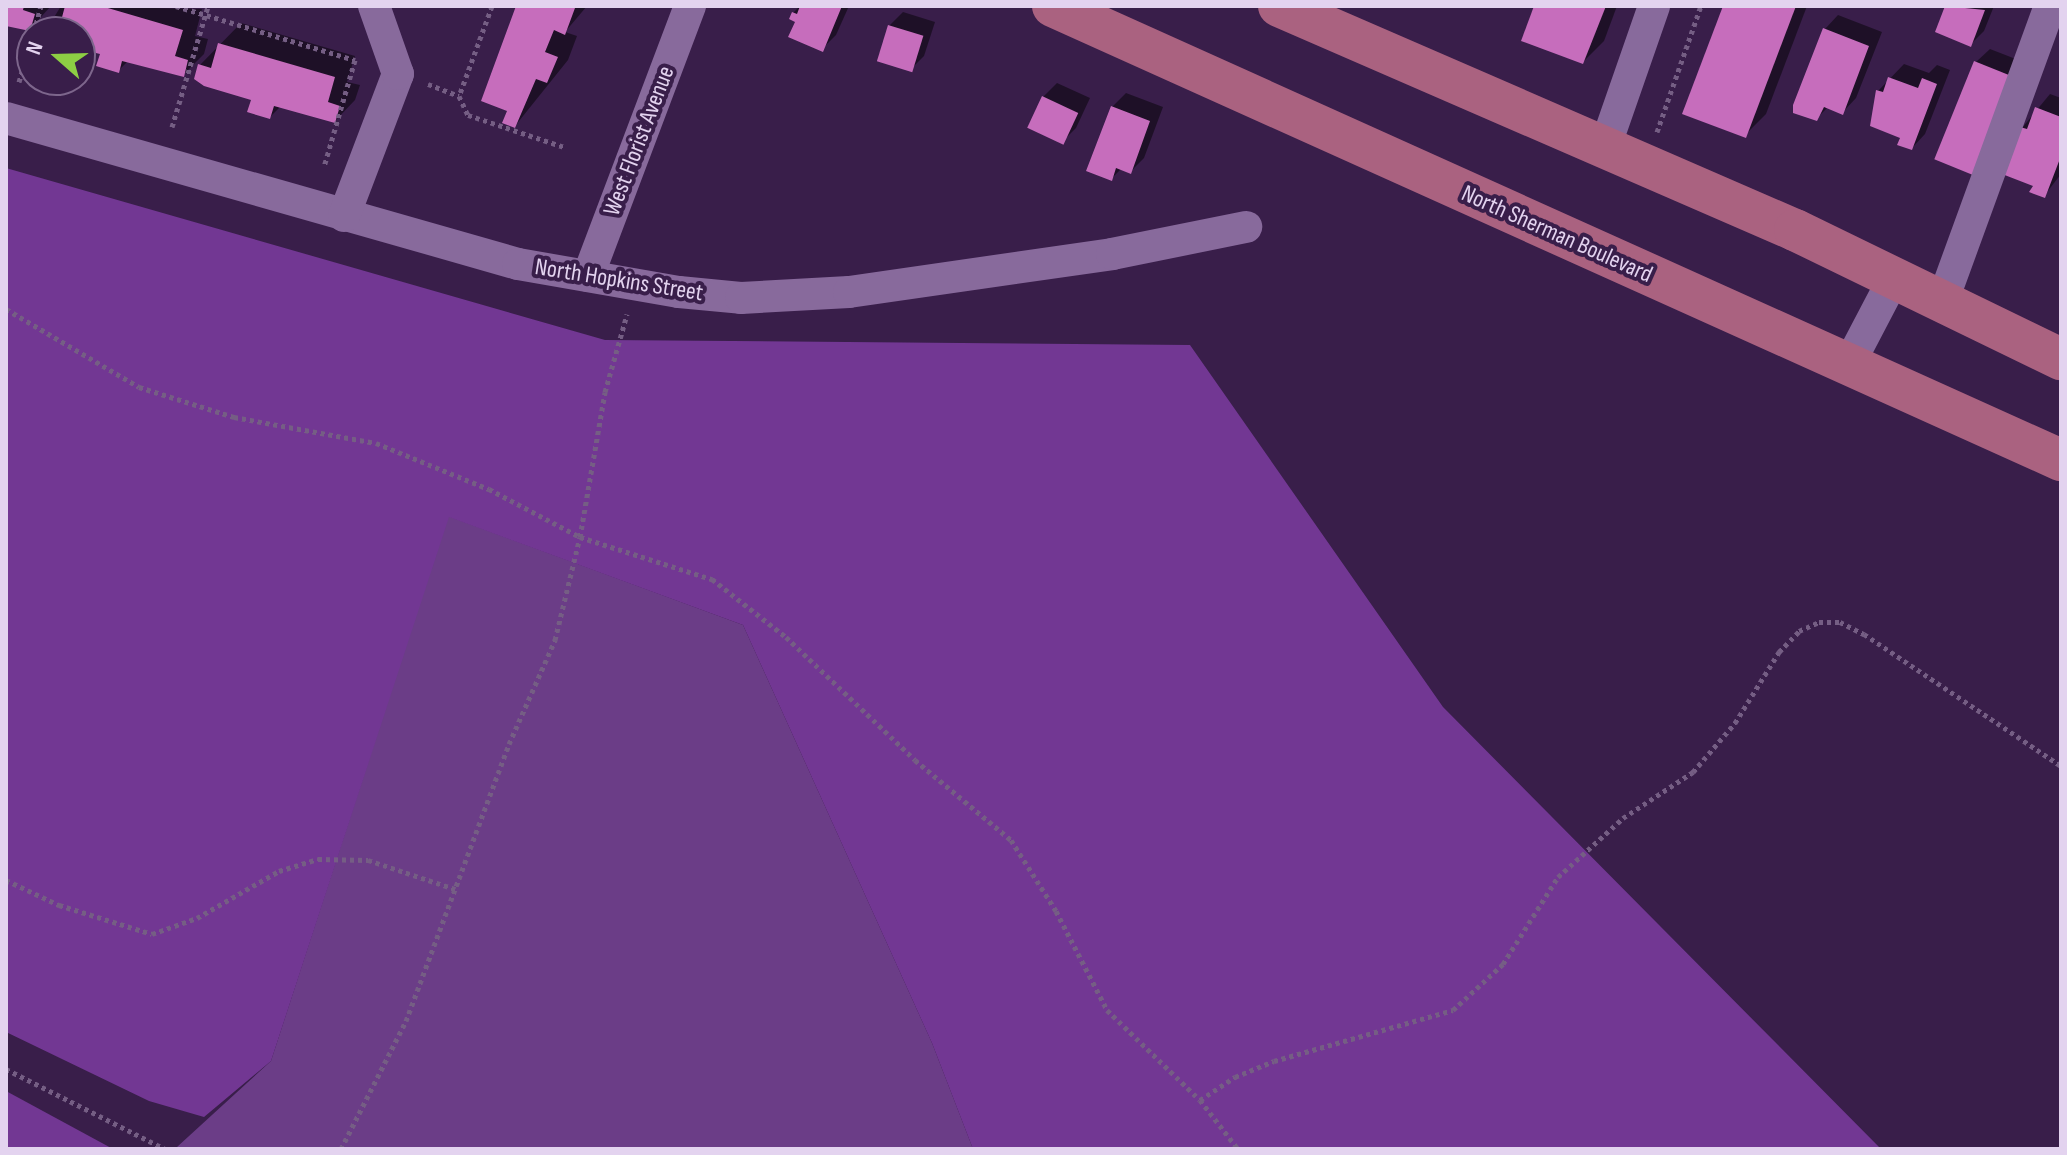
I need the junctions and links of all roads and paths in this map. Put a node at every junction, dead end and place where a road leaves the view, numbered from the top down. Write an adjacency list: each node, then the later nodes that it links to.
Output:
1 (176, 6): 11 (path)
2 (208, 6): 11 (path)
3 (374, 6): 18 (street)
4 (492, 6): 15 (path)
5 (690, 6): 20 (street, West Florist Avenue)
6 (1053, 6): 27 (main road, North Sherman Boulevard)
7 (1279, 6): 16 (main road)
8 (1654, 6): 16 (street)
9 (1701, 6): 14 (path)
10 (2050, 6): 23 (street)
11 (205, 15): 13 (path); 17 (path)
12 (6, 118): 18 (street, North Hopkins Street)
13 (172, 127)
14 (1655, 136)
15 (564, 147)
16 (1605, 147): 21 (main road)
17 (323, 173)
18 (344, 216): 20 (street, North Hopkins Street)
19 (1246, 227): 22 (street, North Hopkins Street)
20 (588, 276): 22 (street, North Hopkins Street)
21 (1893, 280): 23 (street); 26 (main road); 27 (street)
22 (635, 285): 29 (path)
23 (1944, 297): 25 (street)
24 (6, 309): 29 (path)
25 (2061, 335)
26 (2061, 359)
27 (1849, 364): 28 (main road, North Sherman Boulevard)
28 (2061, 460)
29 (580, 537): 32 (path); 34 (path)
30 (2061, 766): 34 (path)
31 (6, 880): 32 (path)
32 (455, 889): 36 (path)
33 (6, 1069): 35 (path)
34 (1200, 1100): 37 (path)
35 (165, 1149)
36 (341, 1149)
37 (1238, 1149)

